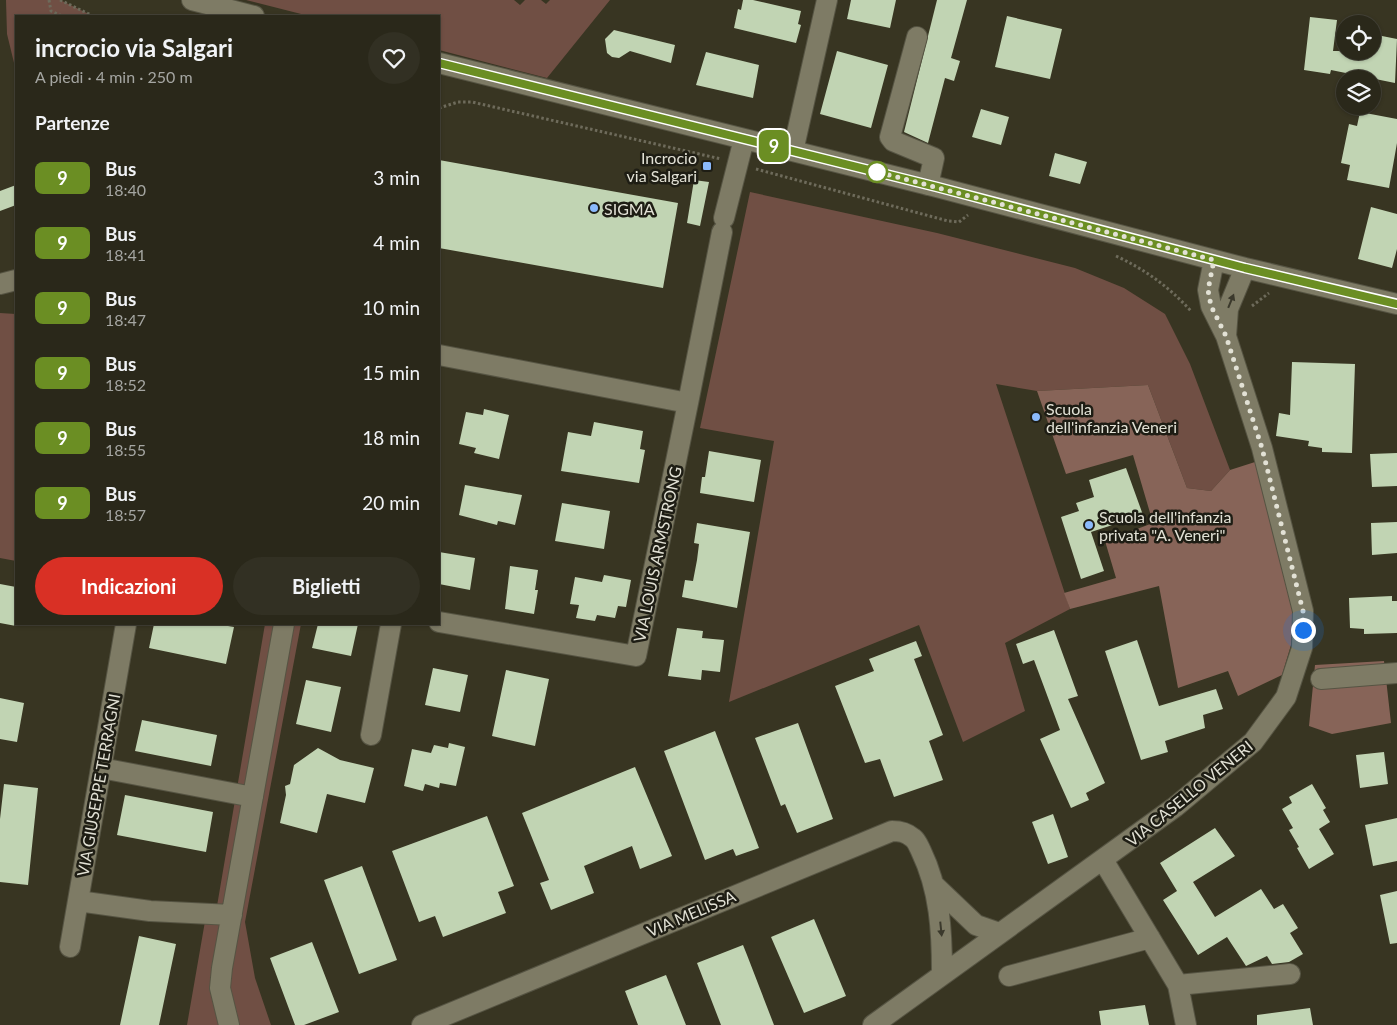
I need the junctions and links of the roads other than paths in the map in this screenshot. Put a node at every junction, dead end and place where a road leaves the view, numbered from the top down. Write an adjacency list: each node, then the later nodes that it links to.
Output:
1 (192, 0): 3 (street)
2 (827, 0): 7 (street)
3 (250, 15)
4 (917, 37): 8 (street)
5 (440, 63): 6 (street)
6 (744, 139): 7 (street); 16 (street, VIA LOUIS ARMSTRONG)
7 (793, 151): 8 (street)
8 (928, 184): 9 (street)
9 (1214, 260): 10 (street); 14 (street, VIA CASELLO VENERI)
10 (1245, 268): 13 (street); 14 (street, VIA CASELLO VENERI, one-way to 10)
11 (15, 280): 12 (street)
12 (0, 284)
13 (1397, 304)
14 (1226, 336): 26 (street, VIA CASELLO VENERI)
15 (440, 361): 16 (street)
16 (688, 403): 17 (street, VIA LOUIS ARMSTRONG)
17 (440, 622)
18 (126, 625): 24 (street, VIA GIUSEPPE TERRAGNI)
19 (284, 625): 25 (street)
20 (391, 625): 23 (street)
21 (1397, 673): 22 (street)
22 (1322, 679)
23 (371, 735)
24 (102, 768): 25 (street); 28 (street, VIA GIUSEPPE TERRAGNI)
25 (253, 797): 29 (street)
26 (1103, 860): 30 (street, VIA CASELLO VENERI); 31 (street)
27 (934, 885): 30 (street, VIA MELISSA); 33 (street, VIA MELISSA, one-way to 33); 38 (street, VIA MELISSA)
28 (78, 901): 29 (street); 32 (street, VIA GIUSEPPE TERRAGNI)
29 (232, 915): 37 (street)
30 (999, 933): 33 (street, VIA CASELLO VENERI)
31 (1150, 938): 35 (street); 36 (street)
32 (70, 947)
33 (942, 974): 39 (street, VIA CASELLO VENERI)
34 (1290, 974): 36 (street)
35 (1009, 976)
36 (1178, 985): 40 (street)
37 (229, 1025)
38 (422, 1025)
39 (873, 1025)
40 (1186, 1025)

